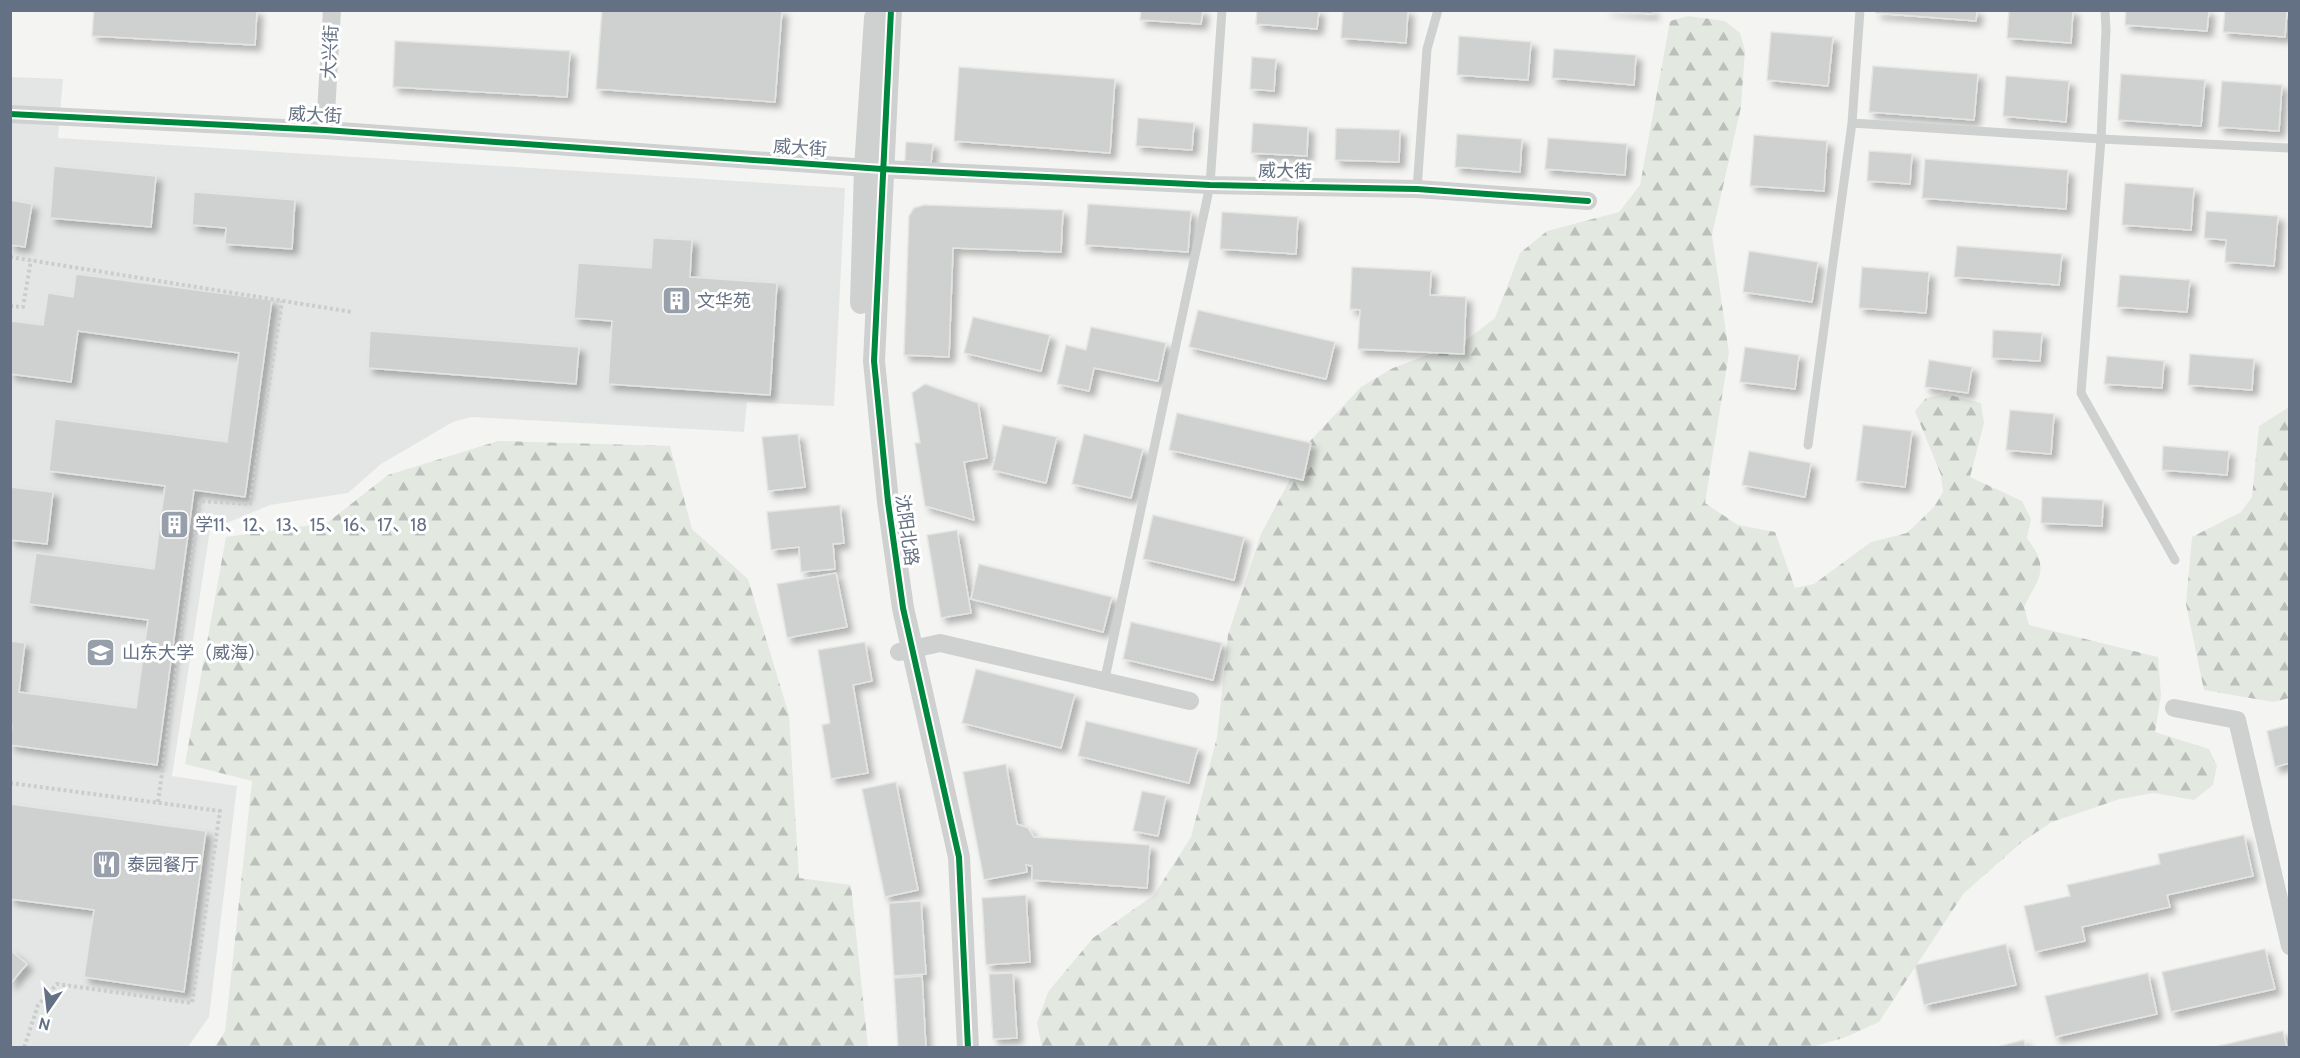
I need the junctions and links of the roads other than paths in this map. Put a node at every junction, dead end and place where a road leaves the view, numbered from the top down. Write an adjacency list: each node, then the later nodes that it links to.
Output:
1 (332, 10): 10 (street, 大兴街)
2 (876, 10): 13 (street, 沈阳北路)
3 (891, 10): 13 (street, 沈阳北路)
4 (1222, 10): 14 (lane)
5 (1438, 10): 15 (lane)
6 (1860, 10): 9 (lane)
7 (2105, 10): 11 (lane)
8 (10, 114): 10 (street, 威大街)
9 (1852, 123): 11 (lane); 17 (lane)
10 (325, 130): 13 (street, 威大街)
11 (2101, 139): 12 (lane); 18 (lane)
12 (2289, 148)
13 (874, 168): 14 (street, 威大街); 19 (street, 沈阳北路)
14 (1210, 185): 15 (street, 威大街); 20 (lane)
15 (1417, 189): 16 (street, 威大街)
16 (1588, 201)
17 (1808, 445)
18 (2175, 560)
19 (905, 650): 20 (street); 24 (street, 沈阳北路); 25 (street, 沈阳北路)
20 (1104, 682): 21 (street)
21 (1190, 701)
22 (2174, 708): 23 (street)
23 (2289, 946)
24 (954, 1047)
25 (968, 1047)

